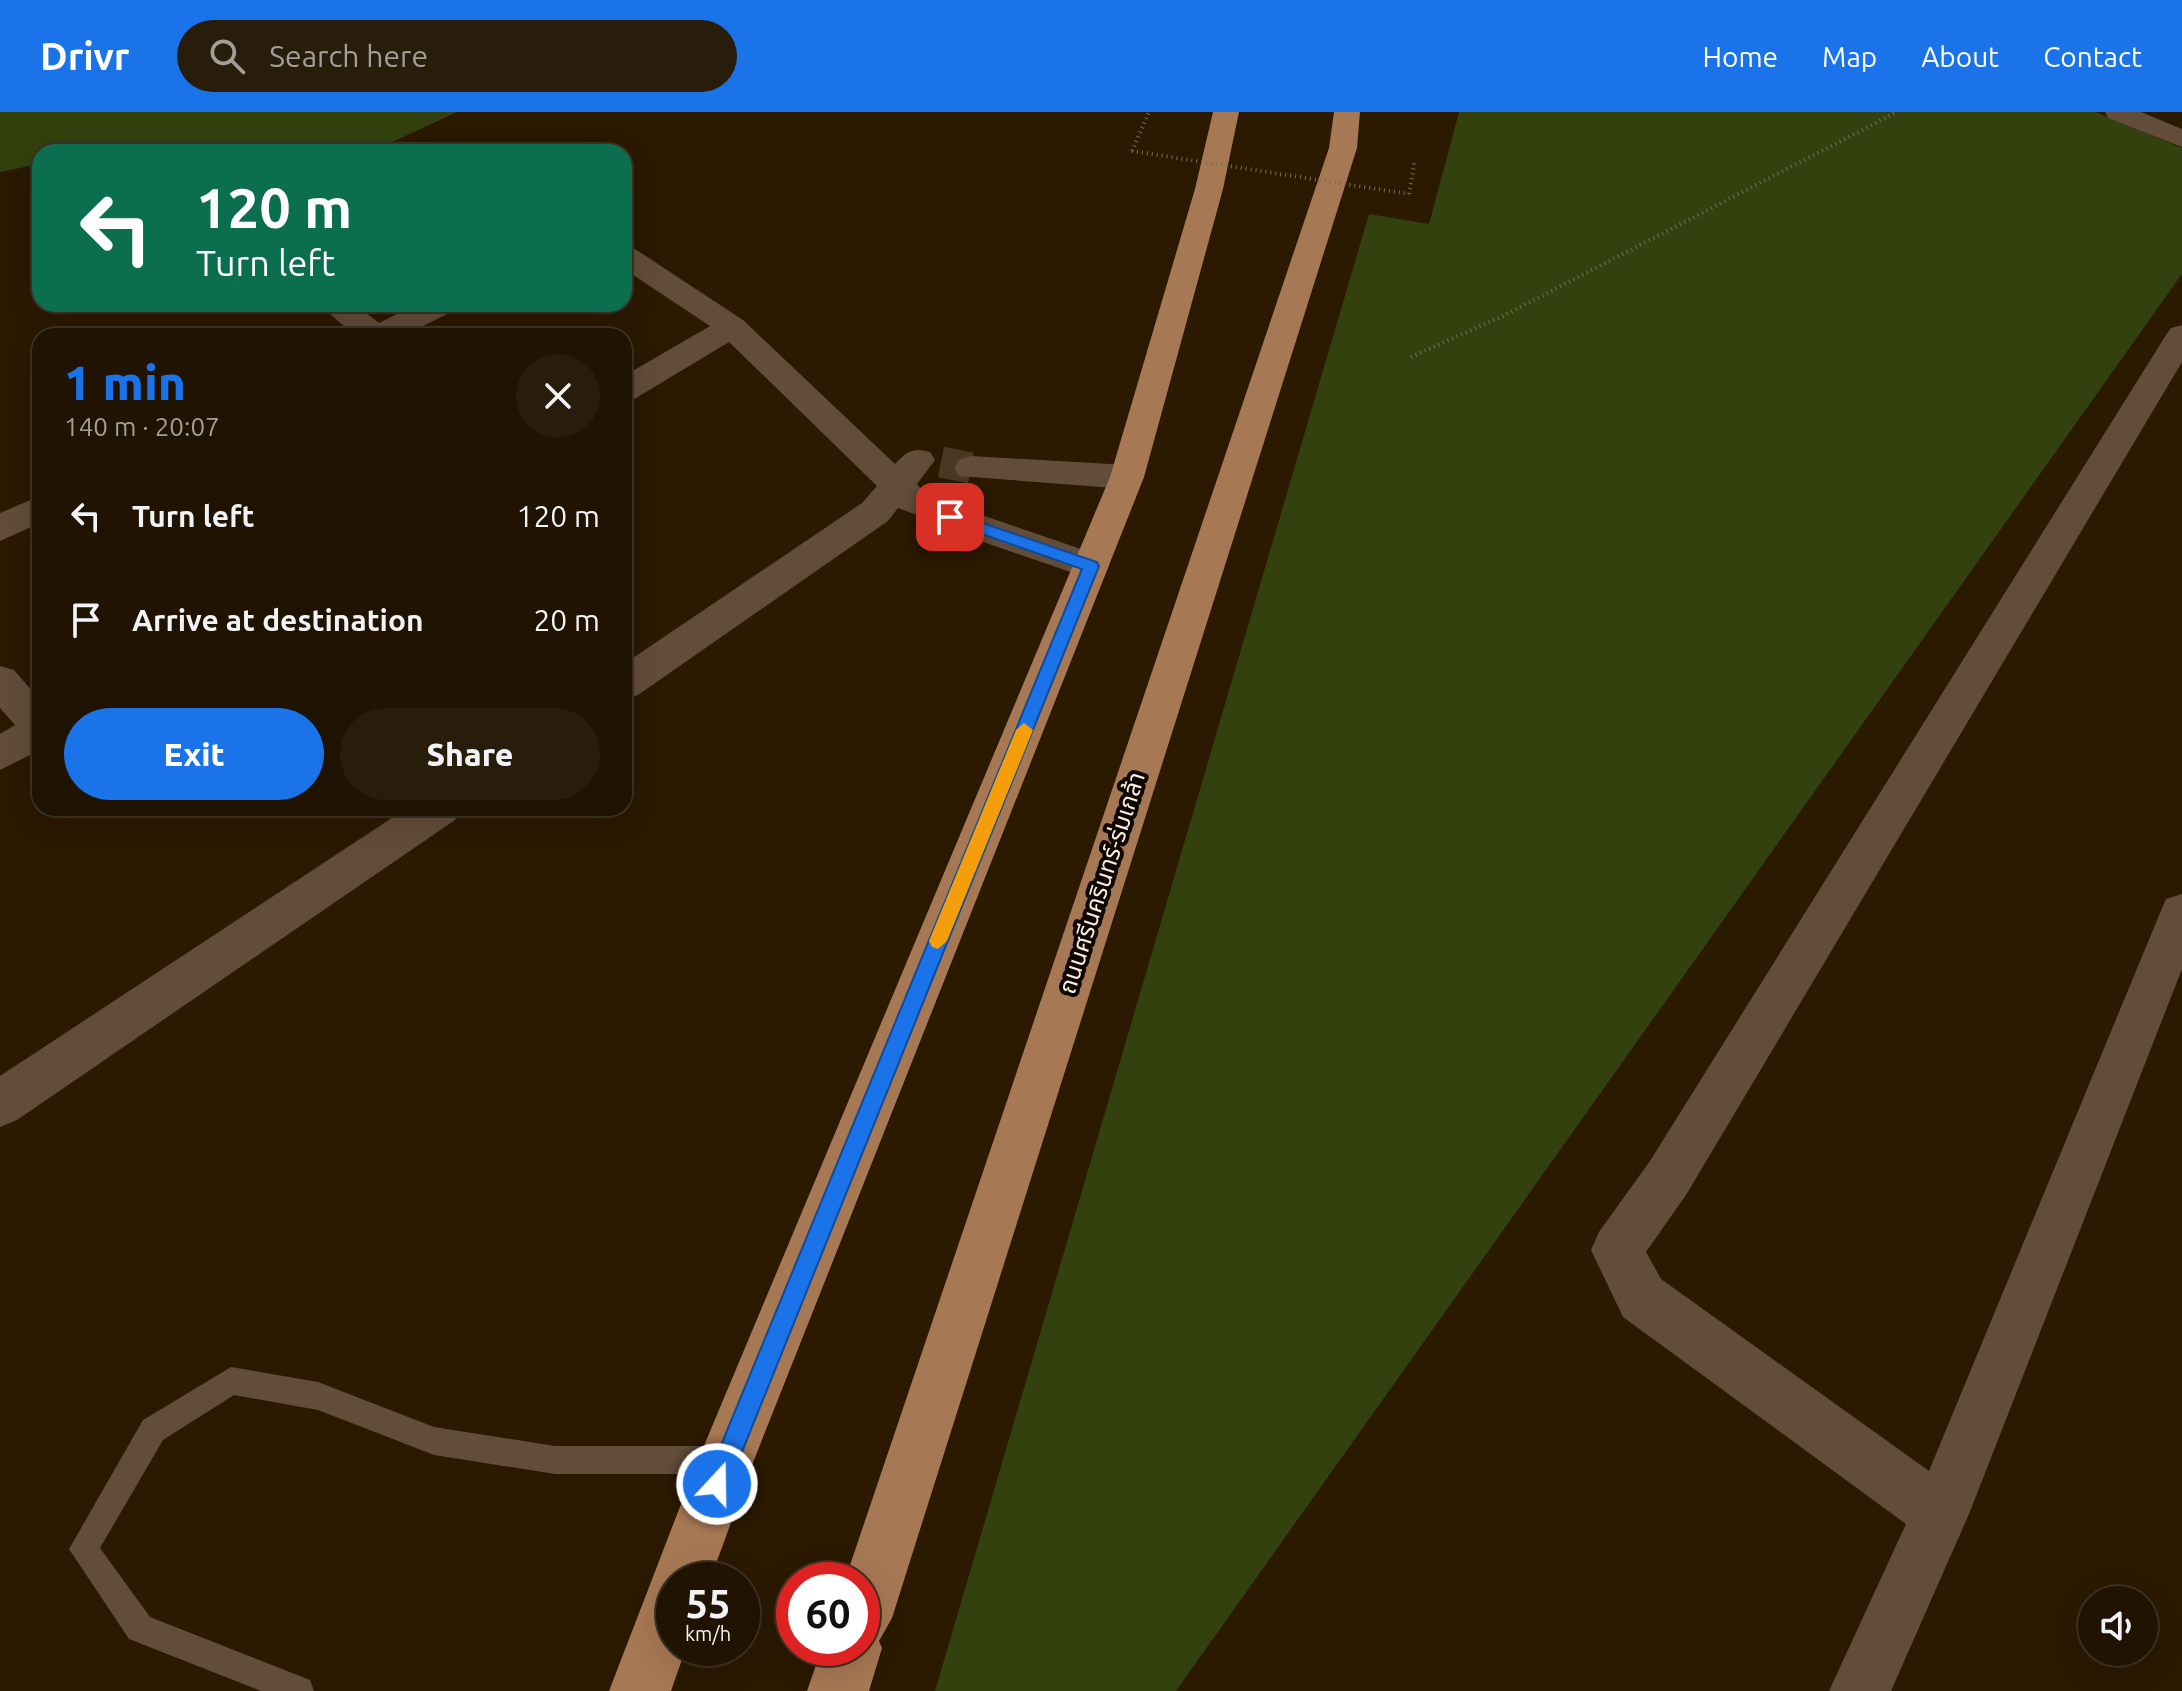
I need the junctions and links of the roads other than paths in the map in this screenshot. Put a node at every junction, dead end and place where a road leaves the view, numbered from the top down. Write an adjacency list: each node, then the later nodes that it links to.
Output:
1 (1226, 112): 6 (main road)
2 (1245, 112): 6 (main road)
3 (2118, 112): 5 (street)
4 (1351, 124): 32 (main road, ถนนศรีนครินทร์-ร่มเกล้า)
5 (2181, 138)
6 (1209, 189): 16 (main road)
7 (632, 260): 10 (street)
8 (346, 312): 11 (street)
9 (426, 312): 12 (street)
10 (732, 327): 14 (street); 15 (street)
11 (366, 328)
12 (393, 328)
13 (2182, 335): 30 (street)
14 (632, 385)
15 (929, 475): 16 (street); 21 (street)
16 (1127, 477): 20 (main road)
17 (32, 512): 19 (street)
18 (950, 517): 20 (street)
19 (0, 528)
20 (1091, 566): 29 (main road)
21 (632, 679)
22 (0, 681): 23 (street)
23 (32, 719)
24 (32, 734): 25 (street)
25 (0, 754)
26 (428, 816): 28 (street)
27 (2182, 913): 30 (street)
28 (0, 1104)
29 (726, 1460): 31 (main road); 35 (lane)
30 (1940, 1514): 38 (street)
31 (688, 1562)
32 (880, 1563)
33 (656, 1648): 36 (main road)
34 (846, 1666): 37 (main road)
35 (299, 1691)
36 (640, 1691)
37 (838, 1691)
38 (1860, 1691)

